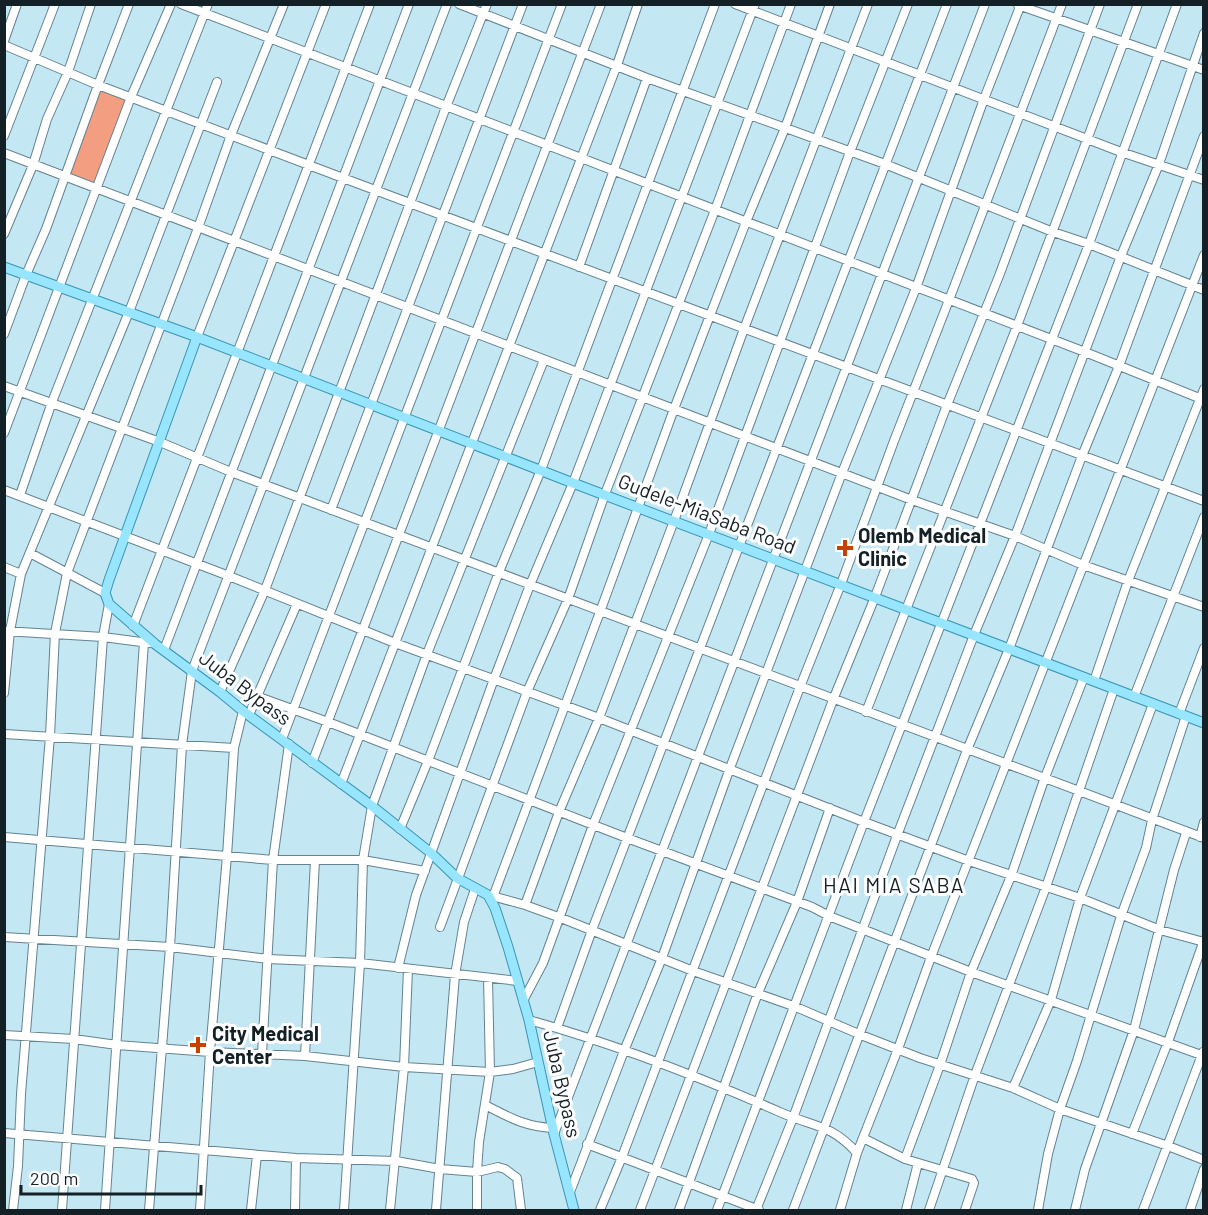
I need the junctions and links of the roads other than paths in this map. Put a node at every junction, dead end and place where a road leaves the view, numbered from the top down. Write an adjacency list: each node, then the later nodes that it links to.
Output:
1 (17, 4): 43 (street)
2 (55, 4): 50 (street)
3 (91, 4): 56 (street)
4 (129, 4): 61 (street)
5 (171, 4): 65 (street)
6 (181, 4): 34 (street)
7 (208, 4): 34 (street)
8 (284, 4): 41 (street)
9 (326, 4): 48 (street)
10 (370, 4): 54 (street)
11 (409, 4): 59 (street)
12 (447, 4): 64 (street)
13 (459, 4): 33 (street)
14 (488, 4): 33 (street)
15 (523, 4): 37 (street)
16 (562, 4): 42 (street)
17 (601, 4): 47 (street)
18 (638, 4): 52 (street)
19 (714, 4): 63 (street)
20 (735, 4): 32 (street)
21 (791, 4): 36 (street)
22 (830, 4): 40 (street)
23 (868, 4): 46 (street)
24 (908, 4): 51 (street)
25 (946, 4): 57 (street)
26 (985, 4): 62 (street)
27 (1062, 4): 35 (street)
28 (1100, 4): 38 (street)
29 (1138, 4): 44 (street)
30 (1177, 4): 49 (street)
31 (1019, 5): 35 (street); 66 (street)
32 (754, 8): 36 (street); 67 (street)
33 (484, 13): 37 (street); 68 (street)
34 (205, 14): 41 (street); 69 (street)
35 (1057, 18): 38 (street); 70 (street)
36 (783, 24): 40 (street); 71 (street)
37 (515, 26): 42 (street); 72 (street)
38 (1091, 30): 44 (street); 74 (street)
39 (1203, 33): 53 (street)
40 (818, 35): 46 (street); 75 (street)
41 (271, 39): 48 (street); 77 (street)
42 (549, 39): 47 (street); 76 (street)
43 (4, 40)
44 (1123, 43): 49 (street); 81 (street)
45 (4, 45): 50 (street)
46 (852, 48): 51 (street); 80 (street)
47 (583, 51): 52 (street); 82 (street)
48 (309, 54): 54 (street); 83 (street)
49 (1158, 54): 53 (street); 85 (street)
50 (35, 58): 56 (street); 78 (street)
51 (885, 62): 57 (street); 84 (street)
52 (617, 65): 58 (street); 87 (street)
53 (1191, 66): 55 (street); 90 (street)
54 (347, 68): 59 (street); 88 (street)
55 (1203, 70)
56 (68, 72): 61 (street); 91 (street)
57 (920, 75): 62 (street); 89 (street)
58 (647, 78): 63 (street); 92 (street)
59 (380, 81): 64 (street); 95 (street)
60 (217, 82): 73 (street)
61 (98, 85): 65 (street); 94 (street)
62 (954, 88): 66 (street); 96 (street)
63 (683, 90): 67 (street); 98 (street)
64 (413, 94): 68 (street); 100 (street)
65 (131, 97): 69 (street); 99 (street)
66 (984, 99): 70 (street); 101 (street)
67 (717, 102): 71 (street); 102 (street)
68 (446, 107): 72 (street); 104 (street)
69 (167, 110): 73 (street); 103 (street)
70 (1020, 113): 74 (street); 105 (street)
71 (749, 115): 75 (street); 106 (street)
72 (479, 119): 76 (street); 108 (street)
73 (202, 124): 77 (street); 107 (street)
74 (1054, 126): 81 (street); 109 (street)
75 (785, 128): 80 (street); 110 (street)
76 (513, 132): 82 (street); 112 (street)
77 (231, 135): 83 (street); 111 (street)
78 (4, 136)
79 (1203, 136): 93 (street)
80 (817, 140): 84 (street); 115 (street)
81 (1088, 140): 85 (street); 113 (street)
82 (547, 146): 87 (street); 117 (street)
83 (269, 149): 88 (street); 116 (street)
84 (850, 152): 89 (street); 119 (street)
85 (1121, 152): 90 (street); 118 (street)
86 (4, 153): 91 (street)
87 (581, 159): 92 (street); 120 (street)
88 (309, 164): 95 (street); 123 (street)
89 (885, 164): 96 (street); 124 (street)
90 (1159, 164): 93 (street); 122 (street)
91 (33, 165): 94 (street); 114 (street)
92 (615, 172): 98 (street); 126 (street)
93 (1190, 175): 97 (street); 127 (street)
94 (65, 177): 99 (street); 129 (street)
95 (343, 178): 100 (street); 128 (street)
96 (919, 178): 101 (street); 130 (street)
97 (1203, 180)
98 (648, 184): 102 (street); 131 (street)
99 (97, 189): 103 (street); 134 (street)
100 (376, 191): 104 (street); 132 (street)
101 (952, 191): 105 (street); 135 (street)
102 (682, 197): 106 (street); 137 (street)
103 (131, 202): 107 (street); 139 (street)
104 (410, 203): 108 (street); 138 (street)
105 (985, 204): 109 (street); 140 (street)
106 (715, 210): 110 (street); 141 (street)
107 (166, 215): 111 (street); 143 (street)
108 (443, 216): 112 (street); 142 (street)
109 (1019, 219): 113 (street); 144 (street)
110 (746, 222): 115 (street); 145 (street)
111 (198, 228): 116 (street); 147 (street)
112 (477, 229): 117 (street); 146 (street)
113 (1053, 232): 118 (street); 148 (street)
114 (4, 234)
115 (780, 235): 119 (street); 149 (street)
116 (234, 241): 123 (street); 152 (street)
117 (510, 241): 120 (street); 151 (street)
118 (1089, 244): 122 (street); 153 (street)
119 (815, 249): 124 (street); 154 (street)
120 (544, 254): 126 (street); 155 (street)
121 (1203, 255): 133 (street)
122 (1121, 256): 127 (street); 156 (street)
123 (274, 257): 128 (street); 157 (street)
124 (848, 261): 130 (street); 158 (street)
125 (4, 267): 129 (main road)
126 (579, 267): 131 (street)
127 (1155, 269): 133 (street); 160 (street)
128 (308, 270): 132 (street); 161 (street)
129 (26, 275): 134 (main road); 150 (street)
130 (882, 275): 135 (street); 162 (street)
131 (612, 279): 137 (street); 163 (street)
132 (341, 282): 138 (street); 164 (street)
133 (1192, 285): 136 (street); 166 (street)
134 (60, 287): 139 (main road); 170 (street)
135 (916, 288): 140 (street); 165 (street)
136 (1203, 290)
137 (645, 292): 141 (street); 167 (street)
138 (375, 295): 142 (street); 172 (street)
139 (93, 299): 143 (main road); 175 (street)
140 (950, 300): 144 (street); 171 (street)
141 (678, 304): 145 (street); 173 (street)
142 (408, 308): 146 (street); 176 (street)
143 (129, 312): 147 (main road); 179 (street)
144 (984, 313): 148 (street); 177 (street)
145 (709, 316): 149 (street); 178 (street)
146 (441, 320): 151 (street); 180 (street)
147 (160, 324): 152 (main road); 183 (street)
148 (1017, 326): 153 (street); 181 (street)
149 (744, 329): 154 (street); 182 (street)
150 (4, 333)
151 (475, 333): 155 (street); 184 (street)
152 (197, 337): 157 (main road, Gudele-MiaSaba Road); 188 (main road)
153 (1052, 340): 156 (street); 185 (street)
154 (780, 343): 158 (street); 187 (street)
155 (509, 346): 159 (street); 189 (street)
156 (1085, 352): 160 (street); 190 (street)
157 (236, 353): 161 (main road, Gudele-MiaSaba Road); 192 (street)
158 (813, 355): 162 (street); 191 (street)
159 (544, 360): 163 (street); 194 (street)
160 (1119, 366): 166 (street); 193 (street)
161 (271, 367): 164 (main road, Gudele-MiaSaba Road); 198 (street)
162 (847, 367): 165 (street); 195 (street)
163 (578, 372): 167 (street); 196 (street)
164 (304, 379): 172 (main road, Gudele-MiaSaba Road); 201 (street)
165 (879, 380): 171 (street); 199 (street)
166 (1156, 380): 174 (street); 197 (street)
167 (610, 385): 173 (street); 200 (street)
168 (4, 386): 170 (street)
169 (1203, 389): 174 (street)
170 (21, 391): 175 (street); 186 (street)
171 (913, 392): 177 (street); 202 (street)
172 (339, 393): 176 (main road, Gudele-MiaSaba Road); 207 (street)
173 (642, 397): 178 (street); 205 (street)
174 (1201, 400): 203 (street)
175 (52, 402): 179 (street); 206 (street)
176 (370, 405): 180 (main road, Gudele-MiaSaba Road); 212 (street)
177 (947, 405): 181 (street); 208 (street)
178 (674, 409): 182 (street); 211 (street)
179 (87, 415): 183 (street); 210 (street)
180 (404, 418): 184 (main road, Gudele-MiaSaba Road); 216 (street)
181 (981, 418): 185 (street); 213 (street)
182 (709, 422): 187 (street); 217 (street)
183 (122, 428): 188 (street); 215 (street)
184 (438, 430): 189 (main road, Gudele-MiaSaba Road); 220 (street)
185 (1016, 431): 190 (street); 218 (street)
186 (4, 433)
187 (744, 436): 191 (street); 219 (street)
188 (160, 442): 192 (street); 222 (main road)
189 (472, 443): 194 (main road, Gudele-MiaSaba Road); 224 (street)
190 (1050, 444): 193 (street); 221 (street)
191 (778, 449): 195 (street); 223 (street)
192 (197, 456): 198 (street); 226 (street)
193 (1082, 456): 197 (street); 225 (street)
194 (506, 457): 196 (main road, Gudele-MiaSaba Road); 229 (street)
195 (811, 461): 199 (street); 228 (street)
196 (541, 470): 200 (main road, Gudele-MiaSaba Road); 234 (street)
197 (1120, 470): 203 (street); 231 (street)
198 (231, 472): 201 (street); 230 (street)
199 (842, 473): 202 (street); 233 (street)
200 (573, 483): 205 (main road, Gudele-MiaSaba Road); 240 (street)
201 (264, 484): 207 (street); 237 (street)
202 (877, 486): 208 (street); 239 (street)
203 (1165, 487): 209 (street); 238 (street)
204 (4, 490): 206 (street)
205 (605, 494): 211 (main road, Gudele-MiaSaba Road); 245 (street)
206 (20, 495): 210 (street)
207 (299, 498): 212 (street); 241 (street)
208 (912, 500): 213 (street); 244 (street)
209 (1203, 501)
210 (50, 507): 215 (street); 227 (street)
211 (638, 507): 217 (main road, Gudele-MiaSaba Road); 250 (street)
212 (331, 510): 216 (street)
213 (943, 512): 218 (street); 249 (street)
214 (1203, 517): 243 (street)
215 (86, 520): 222 (street); 235 (street)
216 (365, 521): 220 (street); 251 (street)
217 (674, 521): 219 (main road, Gudele-MiaSaba Road); 253 (street)
218 (979, 523): 221 (street); 252 (street)
219 (709, 534): 223 (main road, Gudele-MiaSaba Road); 260 (street)
220 (398, 535): 224 (street); 255 (street)
221 (1015, 536): 225 (street); 258 (street)
222 (126, 537): 226 (street); 242 (main road)
223 (740, 546): 228 (main road, Gudele-MiaSaba Road); 265 (street)
224 (432, 548): 229 (street); 262 (street)
225 (1048, 549): 231 (street); 266 (street)
226 (161, 550): 230 (street); 254 (street)
227 (30, 554): 235 (street); 236 (street)
228 (773, 559): 233 (main road, Gudele-MiaSaba Road); 269 (street)
229 (465, 560): 234 (street); 268 (street)
230 (196, 563): 237 (street); 267 (street)
231 (1083, 565): 238 (street); 270 (street)
232 (4, 567): 236 (street)
233 (806, 571): 239 (main road, Gudele-MiaSaba Road); 273 (street)
234 (498, 572): 240 (street); 271 (street)
235 (67, 573): 242 (street); 257 (street)
236 (21, 574): 256 (street)
237 (229, 576): 241 (street); 272 (street)
238 (1128, 581): 243 (street); 276 (street)
239 (841, 584): 244 (main road, Gudele-MiaSaba Road); 277 (street)
240 (530, 585): 245 (street); 275 (street)
241 (265, 590): 247 (street); 279 (street)
242 (105, 593): 246 (main road, Juba Bypass)
243 (1172, 596): 248 (street); 283 (street)
244 (875, 597): 249 (main road, Gudele-MiaSaba Road); 284 (street)
245 (568, 599): 250 (street); 280 (street)
246 (109, 604): 254 (main road, Juba Bypass); 259 (street)
247 (297, 604): 251 (street); 282 (street)
248 (1203, 608)
249 (907, 610): 252 (main road, Gudele-MiaSaba Road); 288 (street)
250 (600, 612): 253 (street); 286 (street)
251 (330, 616): 255 (street); 287 (street)
252 (941, 623): 258 (main road, Gudele-MiaSaba Road); 294 (street)
253 (634, 624): 260 (street); 291 (street)
254 (133, 626): 263 (main road, Juba Bypass)
255 (362, 629): 262 (street); 292 (street)
256 (7, 631): 257 (street); 281 (street)
257 (55, 633): 259 (street); 298 (street)
258 (974, 635): 266 (main road, Gudele-MiaSaba Road); 300 (street)
259 (103, 637): 261 (street); 299 (street)
260 (668, 637): 265 (street); 295 (street)
261 (144, 642): 263 (street); 301 (street)
262 (395, 643): 268 (street); 297 (street)
263 (155, 644): 267 (main road, Juba Bypass)
264 (1203, 648): 290 (street)
265 (700, 649): 269 (street); 303 (street)
266 (1010, 649): 270 (main road, Gudele-MiaSaba Road); 307 (street)
267 (164, 650): 272 (main road, Juba Bypass)
268 (427, 654): 271 (street); 306 (street)
269 (734, 661): 273 (street); 308 (street)
270 (1046, 663): 274 (main road, Gudele-MiaSaba Road); 311 (street)
271 (462, 667): 275 (street); 309 (street)
272 (192, 670): 279 (main road, Juba Bypass); 304 (street)
273 (766, 675): 277 (street); 312 (street)
274 (1084, 677): 276 (main road, Gudele-MiaSaba Road); 314 (street)
275 (494, 679): 280 (street); 313 (street)
276 (1094, 681): 278 (main road, Gudele-MiaSaba Road)
277 (800, 687): 284 (street); 315 (street)
278 (1114, 689): 283 (main road, Gudele-MiaSaba Road); 318 (street)
279 (220, 692): 289 (main road, Juba Bypass)
280 (527, 692): 286 (street); 317 (street)
281 (4, 693)
282 (256, 696): 287 (street); 289 (street)
283 (1134, 696): 285 (main road, Gudele-MiaSaba Road)
284 (833, 700): 288 (street); 319 (street)
285 (1153, 704): 290 (main road, Gudele-MiaSaba Road); 322 (street)
286 (565, 705): 291 (street); 320 (street)
287 (293, 710): 292 (street); 302 (street)
288 (866, 712): 294 (street)
289 (246, 713): 302 (main road, Juba Bypass); 305 (street)
290 (1182, 715): 293 (main road, Gudele-MiaSaba Road); 325 (street)
291 (599, 718): 295 (street); 324 (street)
292 (328, 722): 297 (street); 310 (street)
293 (1203, 723)
294 (901, 726): 300 (street); 326 (street)
295 (630, 730): 303 (street); 328 (street)
296 (4, 734): 298 (street)
297 (360, 734): 306 (street); 316 (street)
298 (50, 736): 299 (street); 335 (street)
299 (96, 738): 301 (street); 336 (street)
300 (934, 738): 307 (street); 331 (street)
301 (138, 742): 304 (street); 338 (street)
302 (285, 742): 310 (main road, Juba Bypass); 343 (street)
303 (664, 743): 308 (street); 333 (street)
304 (182, 745): 305 (street); 339 (street)
305 (234, 748): 342 (street)
306 (393, 748): 309 (street); 321 (street)
307 (967, 750): 311 (street); 337 (street)
308 (698, 756): 312 (street); 340 (street)
309 (428, 761): 313 (street); 329 (street)
310 (312, 763): 316 (main road, Juba Bypass)
311 (1006, 765): 314 (street); 346 (street)
312 (730, 768): 315 (street); 347 (street)
313 (460, 773): 317 (street); 341 (street)
314 (1044, 780): 318 (street); 349 (street)
315 (764, 783): 319 (street); 350 (street)
316 (341, 784): 321 (main road, Juba Bypass)
317 (492, 785): 320 (street); 351 (street)
318 (1079, 793): 322 (street); 352 (street)
319 (797, 794): 323 (street); 354 (street)
320 (528, 799): 324 (street); 355 (street)
321 (372, 806): 329 (main road, Juba Bypass); 345 (street)
322 (1114, 806): 325 (street); 356 (street)
323 (830, 807): 326 (street); 357 (street)
324 (559, 812): 328 (street); 358 (street)
325 (1152, 820): 330 (street); 360 (street)
326 (864, 822): 331 (street); 359 (street)
327 (1203, 822): 334 (street)
328 (593, 825): 333 (street); 361 (street)
329 (400, 829): 341 (main road, Juba Bypass)
330 (1186, 832): 334 (street); 365 (street)
331 (898, 833): 337 (street); 363 (street)
332 (4, 837): 335 (street)
333 (627, 838): 340 (street); 364 (street)
334 (1202, 838)
335 (41, 841): 336 (street); 367 (street)
336 (88, 845): 338 (street); 369 (street)
337 (930, 846): 346 (street); 368 (street)
338 (130, 848): 339 (street); 371 (street)
339 (174, 851): 342 (street); 373 (street)
340 (661, 851): 347 (street); 372 (street)
341 (431, 853): 348 (street); 351 (main road, Juba Bypass)
342 (227, 856): 343 (street); 374 (street)
343 (273, 860): 344 (street); 377 (street)
344 (315, 860): 345 (street); 378 (street)
345 (363, 860): 348 (street); 379 (street)
346 (969, 861): 349 (street); 375 (street)
347 (695, 864): 350 (street); 376 (street)
348 (425, 871): 380 (street)
349 (1011, 876): 352 (street); 383 (street)
350 (729, 877): 354 (street); 382 (street)
351 (457, 878): 353 (main road, Juba Bypass); 362 (street)
352 (1046, 887): 356 (street); 388 (street)
353 (475, 889): 355 (main road, Juba Bypass); 384 (street)
354 (761, 889): 357 (street); 387 (street)
355 (490, 896): 358 (street); 386 (main road, Juba Bypass)
356 (1080, 898): 360 (street); 390 (street)
357 (798, 902): 359 (street); 389 (street)
358 (525, 905): 361 (street)
359 (829, 916): 363 (street); 392 (street)
360 (1121, 916): 365 (street); 393 (street)
361 (561, 918): 364 (street); 391 (street)
362 (440, 927)
363 (863, 929): 368 (street); 395 (street)
364 (592, 930): 372 (street); 396 (street)
365 (1160, 930): 370 (street); 397 (street)
366 (4, 937): 367 (street)
367 (33, 939): 369 (street); 400 (street)
368 (896, 941): 375 (street); 399 (street)
369 (81, 942): 371 (street); 401 (street)
370 (1203, 942): 403 (street)
371 (123, 944): 373 (street); 404 (street)
372 (626, 944): 376 (street); 402 (street)
373 (170, 947): 374 (street); 405 (street)
374 (219, 953): 377 (street); 408 (street)
375 (932, 957): 383 (street); 406 (street)
376 (662, 958): 382 (street); 407 (street)
377 (268, 959): 378 (street); 409 (street)
378 (309, 961): 379 (street); 411 (street)
379 (360, 963): 380 (street); 412 (street)
380 (398, 968): 381 (street)
381 (408, 969): 384 (street); 416 (street)
382 (693, 971): 387 (street); 414 (street)
383 (971, 972): 388 (street); 415 (street)
384 (455, 975): 385 (street); 417 (street)
385 (488, 978): 386 (street); 418 (street)
386 (518, 981): 391 (main road, Juba Bypass)
387 (726, 983): 389 (street); 420 (street)
388 (1010, 985): 390 (street); 419 (street)
389 (758, 993): 392 (street); 422 (street)
390 (1051, 1000): 393 (street); 421 (street)
391 (523, 1001): 394 (main road, Juba Bypass)
392 (796, 1006): 395 (street); 423 (street)
393 (1091, 1015): 397 (street); 425 (street)
394 (529, 1020): 396 (street); 413 (main road, Juba Bypass)
395 (828, 1022): 399 (street); 426 (street)
396 (557, 1028): 402 (street)
397 (1134, 1030): 403 (street); 427 (street)
398 (4, 1035): 400 (street)
399 (861, 1035): 406 (street); 428 (street)
400 (27, 1036): 401 (street); 431 (street)
401 (74, 1039): 404 (street); 434 (street)
402 (589, 1039): 407 (street); 429 (street)
403 (1168, 1042): 410 (street); 432 (street)
404 (117, 1045): 405 (street); 435 (street)
405 (162, 1048): 408 (street); 438 (street)
406 (898, 1049): 415 (street); 433 (street)
407 (624, 1051): 414 (street); 436 (street)
408 (210, 1052): 409 (street); 439 (street)
409 (262, 1054): 411 (street)
410 (1203, 1054): 437 (street)
411 (305, 1056): 412 (street)
412 (354, 1062): 416 (street); 444 (street)
413 (538, 1062): 418 (street); 429 (main road, Juba Bypass)
414 (657, 1064): 420 (street); 442 (street)
415 (940, 1065): 419 (street); 445 (street)
416 (404, 1067): 417 (street); 447 (street)
417 (448, 1070): 418 (street); 449 (street)
418 (490, 1072): 424 (street)
419 (975, 1075): 421 (street); 450 (street)
420 (691, 1076): 422 (street); 452 (street)
421 (1013, 1088): 425 (street)
422 (724, 1089): 423 (street); 454 (street)
423 (758, 1102): 426 (street); 456 (street)
424 (485, 1105): 429 (street); 453 (street)
425 (1060, 1109): 427 (street); 480 (street)
426 (793, 1118): 428 (street); 474 (street)
427 (1101, 1122): 432 (street); 481 (street)
428 (824, 1127): 440 (street); 475 (street)
429 (553, 1131): 455 (main road, Juba Bypass)
430 (4, 1133): 431 (street)
431 (20, 1134): 434 (street); 457 (street)
432 (1132, 1134): 437 (street)
433 (862, 1138): 440 (street); 445 (street)
434 (67, 1139): 435 (street); 458 (street)
435 (110, 1142): 438 (street); 459 (street)
436 (587, 1144): 442 (street); 455 (street)
437 (1168, 1146): 446 (street); 482 (street)
438 (154, 1147): 439 (street); 460 (street)
439 (205, 1151): 441 (street); 461 (street)
440 (857, 1153): 476 (street)
441 (257, 1155): 443 (street); 462 (street)
442 (622, 1157): 452 (street); 470 (street)
443 (296, 1158): 444 (street); 463 (street)
444 (347, 1159): 447 (street); 464 (street)
445 (905, 1159): 448 (street)
446 (1203, 1160)
447 (396, 1161): 449 (street); 465 (street)
448 (918, 1163): 450 (street); 477 (street)
449 (440, 1169): 453 (street); 466 (street)
450 (941, 1169): 478 (street); 479 (street)
451 (1203, 1169): 483 (street)
452 (657, 1170): 454 (street); 471 (street)
453 (477, 1172): 467 (street); 468 (street)
454 (690, 1183): 456 (street); 472 (street)
455 (570, 1192): 469 (main road, Juba Bypass)
456 (723, 1195): 473 (street); 474 (street)
457 (13, 1210)
458 (62, 1210)
459 (105, 1210)
460 (149, 1210)
461 (200, 1210)
462 (251, 1210)
463 (295, 1210)
464 (344, 1210)
465 (390, 1210)
466 (436, 1210)
467 (477, 1210)
468 (521, 1210)
469 (574, 1210)
470 (600, 1210)
471 (640, 1210)
472 (679, 1210)
473 (717, 1210)
474 (757, 1210)
475 (793, 1210)
476 (840, 1210)
477 (906, 1210)
478 (929, 1210)
479 (965, 1210)
480 (1038, 1210)
481 (1075, 1210)
482 (1143, 1210)
483 (1190, 1210)

